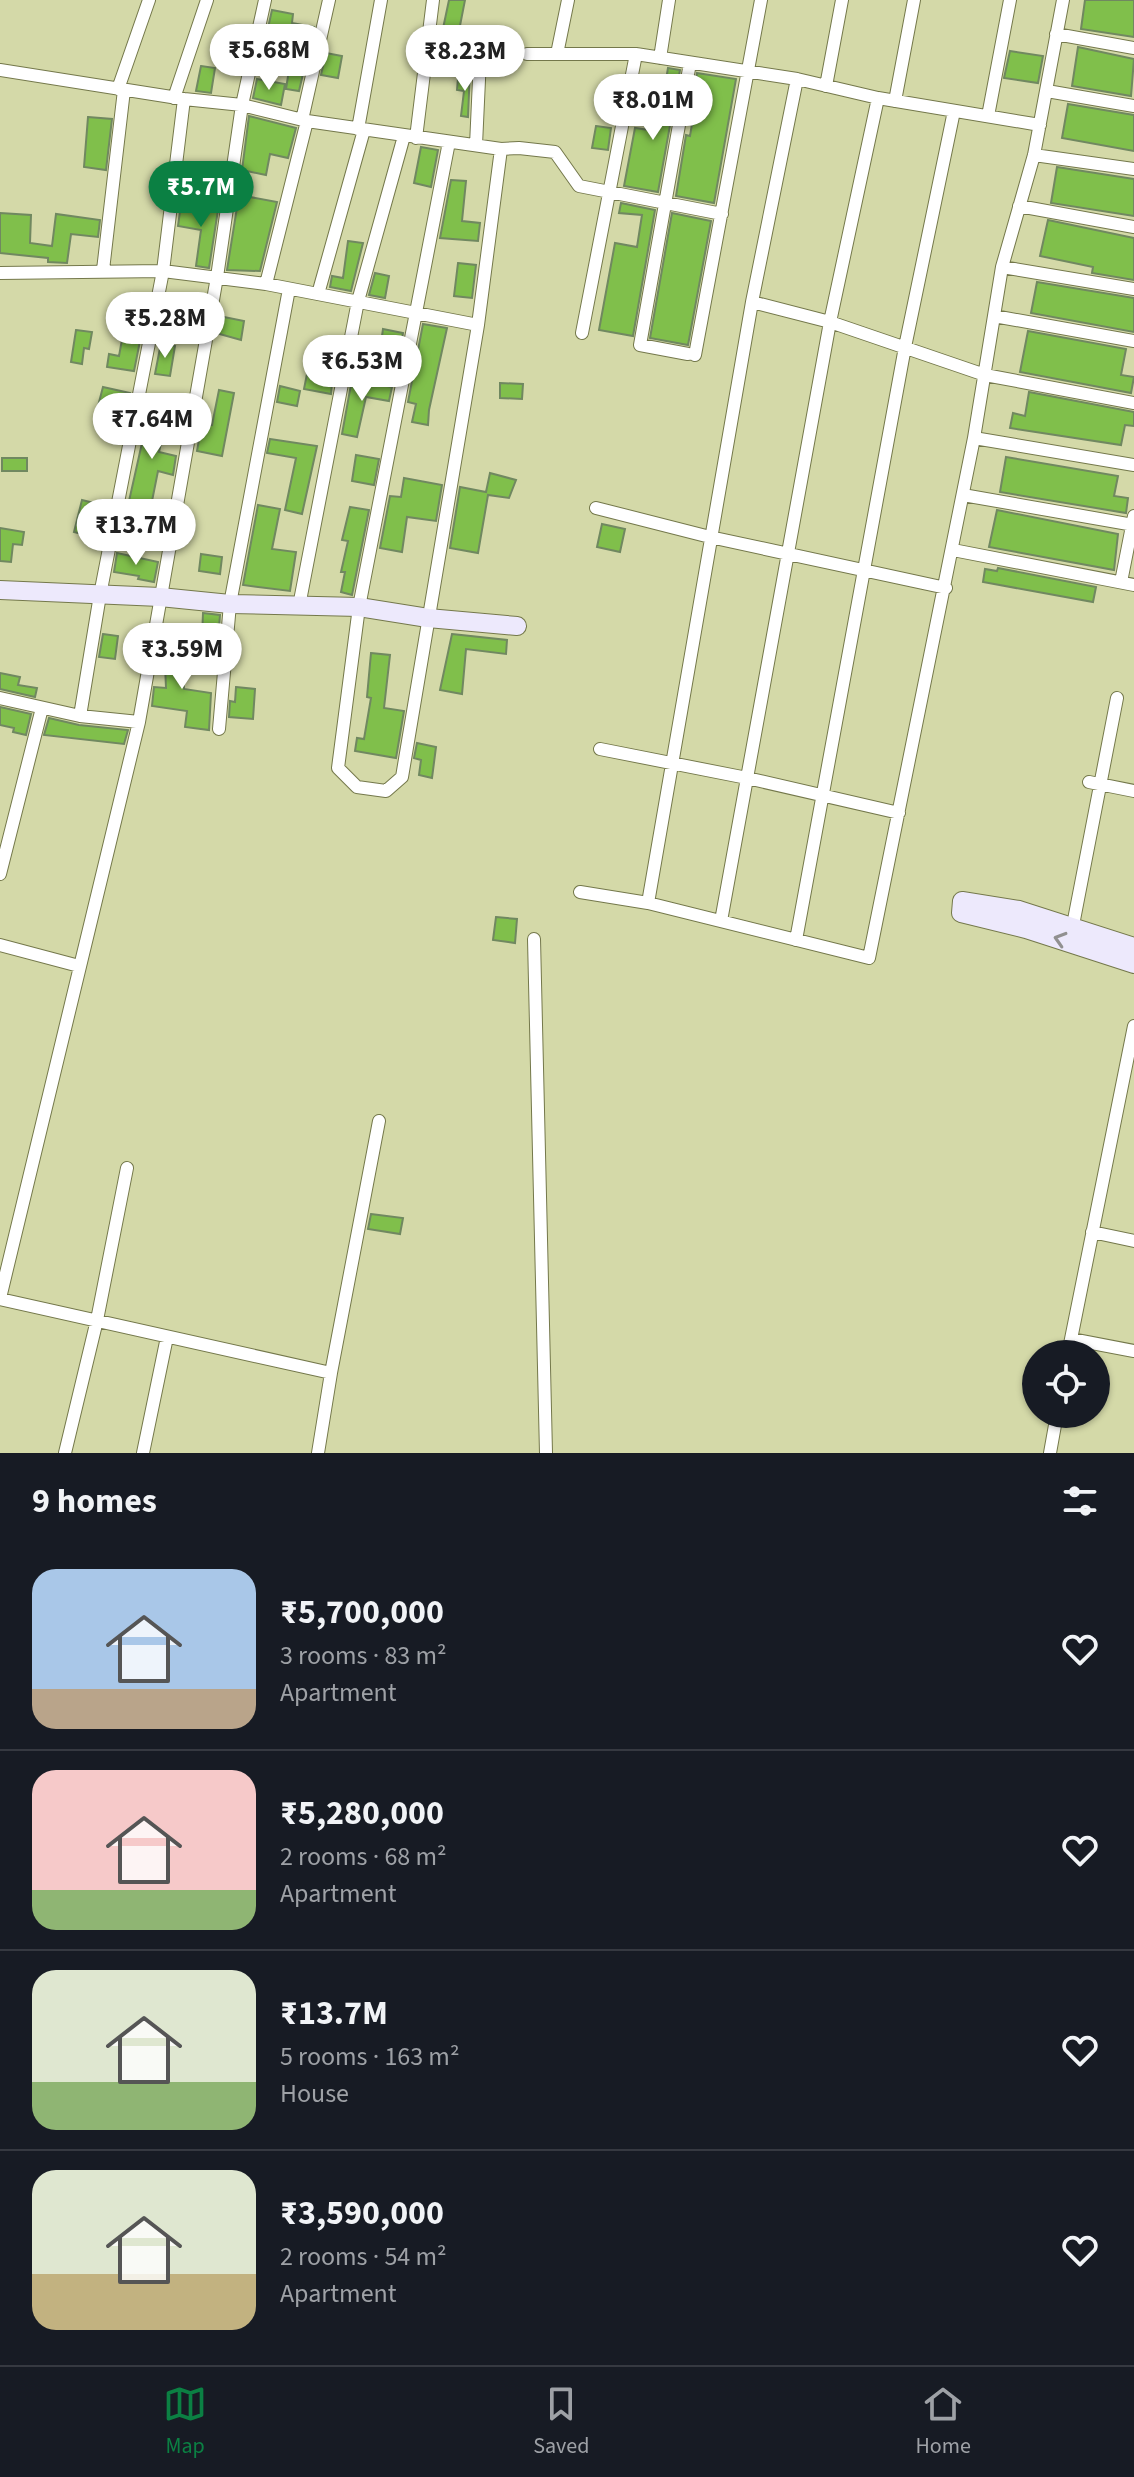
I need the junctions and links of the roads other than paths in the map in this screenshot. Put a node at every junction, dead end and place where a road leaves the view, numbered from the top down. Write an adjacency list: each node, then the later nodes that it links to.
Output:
1 (149, 0): 26 (street)
2 (207, 0): 29 (street)
3 (265, 0): 31 (street)
4 (329, 0): 35 (street)
5 (381, 0): 37 (street)
6 (433, 0): 38 (street)
7 (568, 0): 17 (street)
8 (669, 0): 20 (street)
9 (761, 0): 23 (street)
10 (842, 0): 25 (street)
11 (914, 0): 30 (street)
12 (1010, 0): 34 (street)
13 (1063, 0): 14 (street)
14 (1056, 34): 15 (street); 27 (street)
15 (1134, 48)
16 (527, 54): 17 (street)
17 (557, 54): 18 (street)
18 (636, 54): 20 (street); 44 (street)
19 (480, 58): 40 (street)
20 (660, 58): 21 (street)
21 (690, 63): 23 (street); 45 (street)
22 (0, 70): 26 (street)
23 (748, 72): 24 (street); 47 (street)
24 (797, 79): 25 (street); 59 (street)
25 (826, 86): 28 (street)
26 (121, 89): 29 (street); 50 (street)
27 (1047, 91): 32 (street); 36 (street)
28 (878, 98): 30 (street); 62 (street)
29 (179, 99): 31 (street); 51 (street)
30 (895, 101): 33 (street)
31 (242, 105): 35 (street); 53 (street)
32 (1134, 106)
33 (954, 111): 34 (street); 66 (street)
34 (988, 116): 36 (street)
35 (304, 121): 37 (street); 54 (street)
36 (1040, 125): 42 (street)
37 (361, 130): 38 (street); 57 (street)
38 (410, 137): 39 (street); 58 (street)
39 (449, 142): 40 (street); 60 (street)
40 (476, 145): 41 (street)
41 (501, 149): 44 (street); 63 (street)
42 (1034, 155): 43 (street); 46 (street)
43 (1134, 169)
44 (609, 194): 45 (street); 64 (street)
45 (663, 204): 47 (street); 47 (street)
46 (1019, 206): 48 (street); 49 (street)
47 (722, 214)
48 (1134, 227)
49 (1002, 267): 56 (street); 61 (street)
50 (103, 270): 51 (street); 52 (street)
51 (163, 271): 53 (street); 81 (street)
52 (0, 273)
53 (217, 277): 54 (street); 82 (street)
54 (266, 284): 55 (street)
55 (289, 289): 57 (street); 83 (street)
56 (1134, 289)
57 (318, 294): 58 (street)
58 (358, 301): 60 (street); 84 (street)
59 (752, 302): 62 (street); 74 (street)
60 (415, 313): 63 (street); 85 (street)
61 (994, 316): 65 (street); 67 (street)
62 (830, 322): 66 (street); 76 (street)
63 (478, 325): 86 (street)
64 (582, 333)
65 (1134, 341)
66 (905, 347): 67 (street); 77 (street)
67 (985, 375): 68 (street); 69 (street)
68 (1134, 403)
69 (974, 438): 70 (street); 71 (street)
70 (1134, 465)
71 (963, 495): 73 (street); 75 (street)
72 (596, 508): 74 (street)
73 (1133, 522): 78 (street)
74 (710, 537): 76 (street); 95 (street)
75 (953, 550): 78 (street); 79 (street)
76 (788, 553): 77 (street); 96 (street)
77 (865, 570): 79 (street); 99 (street)
78 (1128, 583)
79 (946, 588): 100 (street)
80 (0, 590): 81 (street)
81 (100, 595): 82 (street); 91 (street)
82 (160, 597): 83 (street); 92 (street)
83 (230, 604): 84 (street); 93 (street)
84 (299, 606): 85 (street)
85 (359, 607): 86 (street); 86 (street)
86 (428, 618): 87 (street)
87 (517, 626)
88 (0, 698): 90 (street)
89 (1117, 698): 97 (street)
90 (42, 708): 91 (street); 101 (street)
91 (80, 716): 92 (street)
92 (139, 722): 111 (street)
93 (219, 729)
94 (600, 749): 95 (street)
95 (672, 764): 96 (street); 103 (street)
96 (747, 778): 99 (street); 104 (street)
97 (1094, 783): 98 (street); 105 (street)
98 (1134, 791)
99 (823, 796): 100 (street); 107 (street)
100 (899, 813): 107 (street)
101 (0, 874)
102 (580, 892): 103 (street)
103 (648, 903): 104 (street)
104 (721, 921): 107 (street)
105 (1073, 925): 109 (street); 110 (street, one-way to 105)
106 (534, 939): 127 (street)
107 (796, 940)
108 (0, 945): 111 (street)
109 (1134, 947)
110 (1134, 964)
111 (79, 966): 117 (street)
112 (1134, 1026): 115 (street)
113 (379, 1121): 122 (street)
114 (127, 1168): 118 (street)
115 (1092, 1232): 116 (street); 120 (street)
116 (1134, 1241)
117 (0, 1299): 118 (street)
118 (97, 1320): 119 (street); 124 (street)
119 (167, 1337): 122 (street); 125 (street)
120 (1071, 1339): 121 (street)
121 (1134, 1351)
122 (331, 1373): 126 (street)
123 (1054, 1428): 128 (street)
124 (65, 1453)
125 (143, 1453)
126 (318, 1453)
127 (546, 1453)
128 (1050, 1453)

